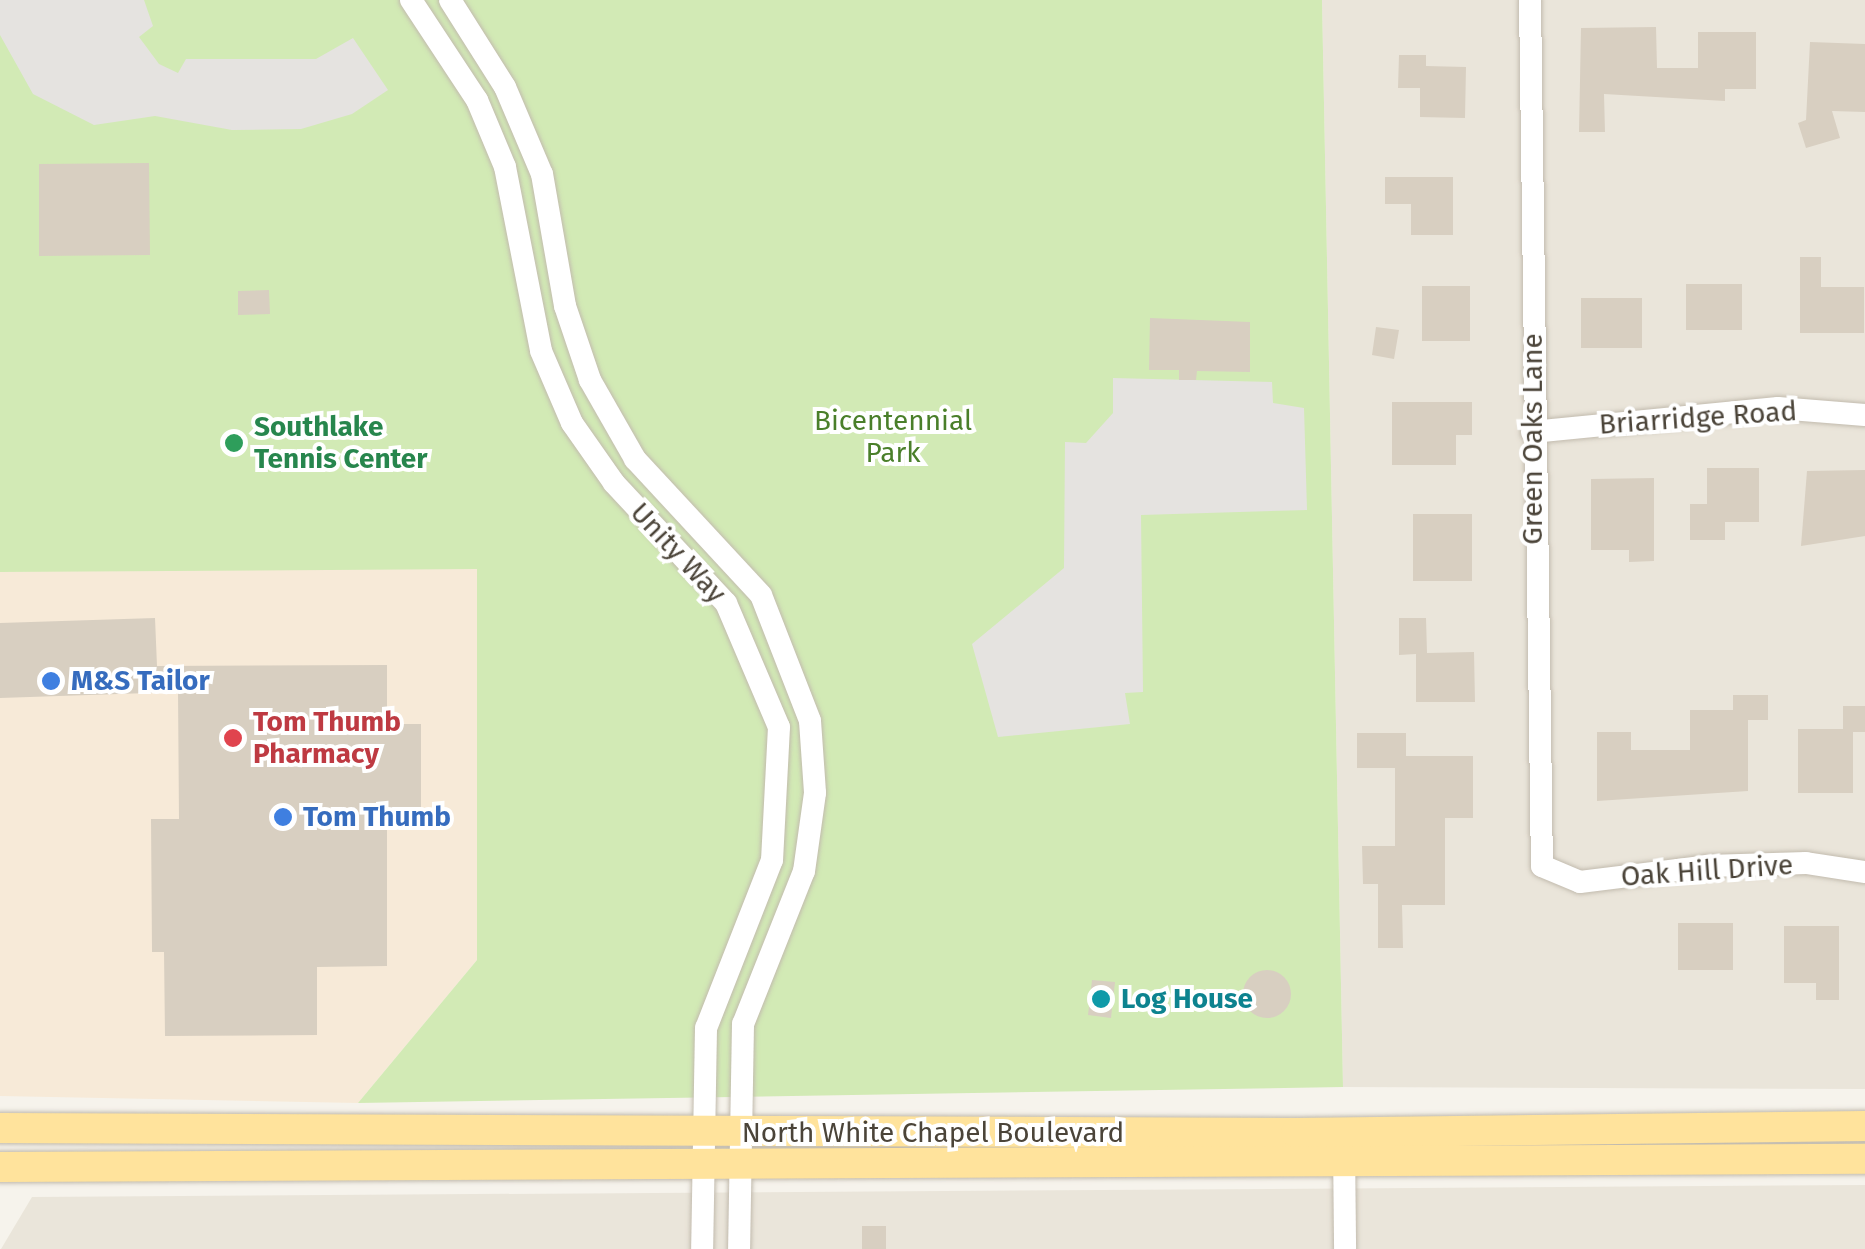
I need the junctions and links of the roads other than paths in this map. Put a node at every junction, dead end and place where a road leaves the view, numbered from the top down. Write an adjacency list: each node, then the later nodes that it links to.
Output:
1 (412, 0): 7 (street, Unity Way)
2 (450, 0): 6 (street, Unity Way)
3 (1530, 0): 5 (street, Green Oaks Lane)
4 (1865, 416): 5 (street, Briarridge Road)
5 (1532, 432): 9 (street, Green Oaks Lane)
6 (806, 698): 7 (street); 14 (street, Unity Way)
7 (774, 704): 13 (street, Unity Way)
8 (1865, 872): 9 (street, Oak Hill Drive)
9 (1550, 874)
10 (1865, 1126): 12 (main road, North White Chapel Boulevard)
11 (0, 1128): 13 (main road, North White Chapel Boulevard)
12 (1344, 1144): 14 (main road, North White Chapel Boulevard); 15 (main road, North White Chapel Boulevard); 19 (street)
13 (700, 1148): 14 (main road, North White Chapel Boulevard); 16 (main road, North White Chapel Boulevard); 17 (street, Unity Way)
14 (738, 1148): 18 (street, Unity Way)
15 (1865, 1159)
16 (0, 1167)
17 (702, 1249)
18 (739, 1249)
19 (1345, 1249)

